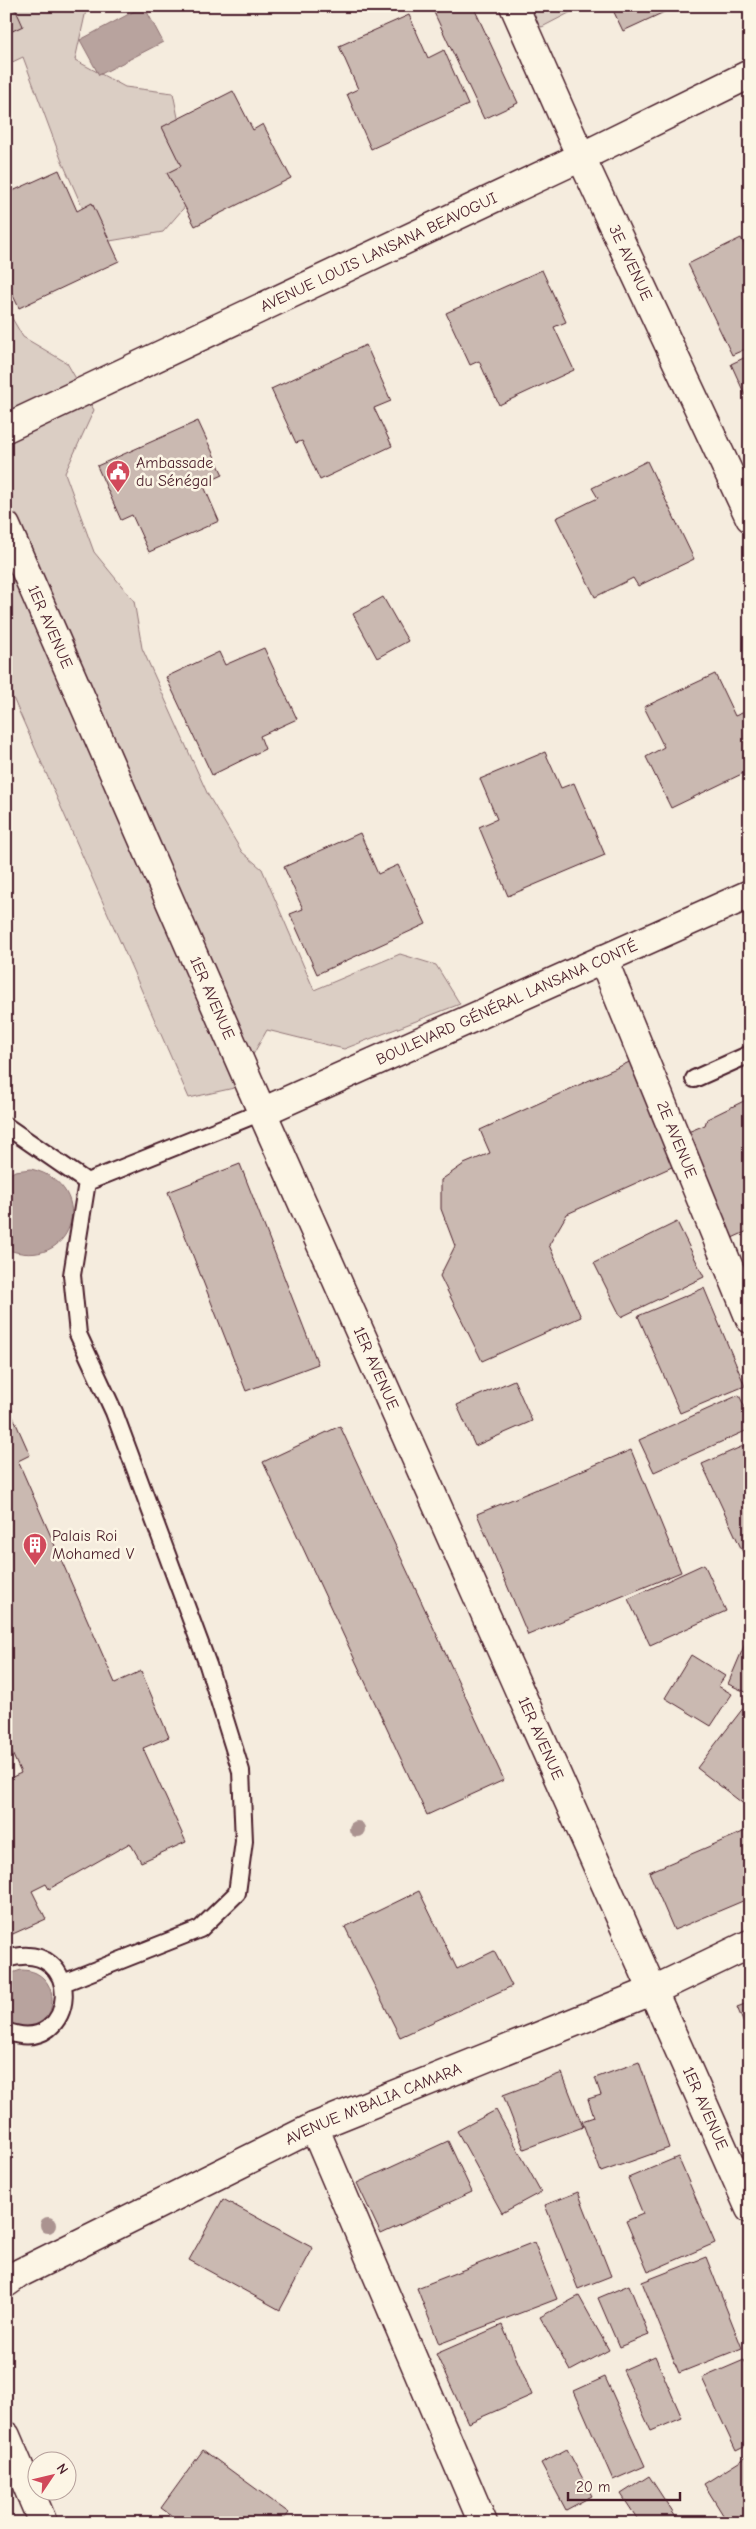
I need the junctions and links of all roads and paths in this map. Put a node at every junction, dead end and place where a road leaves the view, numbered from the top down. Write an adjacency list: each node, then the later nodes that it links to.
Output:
1 (514, 6): 3 (street, 3E AVENUE)
2 (750, 74): 3 (street, AVENUE LOUIS LANSANA BEAVOGUI)
3 (580, 157): 4 (street, AVENUE LOUIS LANSANA BEAVOGUI); 5 (street, 3E AVENUE)
4 (6, 428)
5 (750, 518)
6 (6, 526): 11 (street, 1ER AVENUE)
7 (750, 894): 8 (street, BOULEVARD GÉNÉRAL LANSANA CONTÉ)
8 (603, 960): 11 (street, BOULEVARD GÉNÉRAL LANSANA CONTÉ); 14 (street, 2E AVENUE)
9 (750, 1054): 10 (lane)
10 (694, 1080)
11 (262, 1112): 13 (lane); 18 (street, 1ER AVENUE)
12 (6, 1126): 13 (lane)
13 (88, 1182): 17 (lane)
14 (750, 1318)
15 (750, 1944): 18 (street, AVENUE M'BALIA CAMARA)
16 (6, 1959): 17 (lane)
17 (63, 1983): 19 (lane)
18 (654, 1990): 20 (street, AVENUE M'BALIA CAMARA); 21 (street, 1ER AVENUE)
19 (6, 2031)
20 (314, 2127): 22 (street, AVENUE M'BALIA CAMARA); 25 (street)
21 (750, 2209)
22 (6, 2283)
23 (6, 2436): 24 (street)
24 (43, 2523)
25 (482, 2523)

